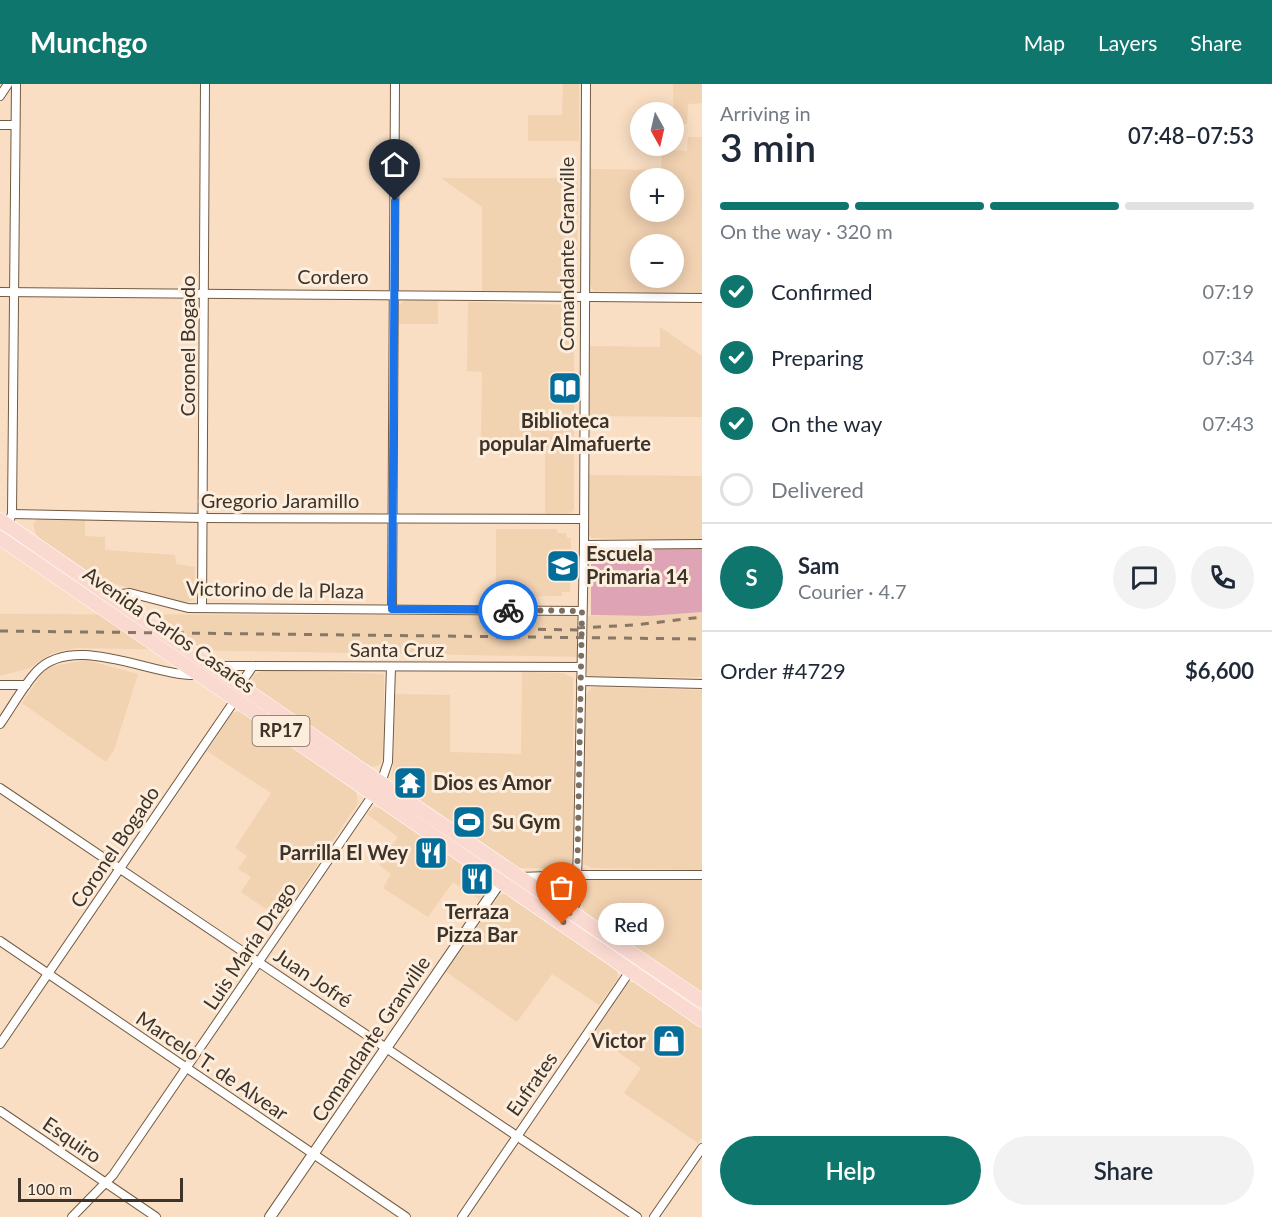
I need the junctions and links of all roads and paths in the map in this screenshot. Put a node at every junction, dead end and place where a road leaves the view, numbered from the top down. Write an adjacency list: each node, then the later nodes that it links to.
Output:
1 (8, 84): 6 (street)
2 (16, 84): 8 (street)
3 (205, 84): 11 (street, Coronel Bogado)
4 (395, 84): 12 (street)
5 (586, 84): 13 (street, Comandante Granville)
6 (0, 96)
7 (0, 125): 8 (street)
8 (15, 125): 10 (street)
9 (0, 292): 10 (street, Cordero)
10 (14, 292): 11 (street, Cordero); 18 (street)
11 (204, 294): 12 (street, Cordero); 15 (street, Coronel Bogado)
12 (395, 294): 13 (street, Cordero); 16 (street)
13 (585, 297): 14 (street, Cordero); 17 (street, Comandante Granville)
14 (702, 298)
15 (203, 518): 16 (street, Gregorio Jaramillo); 18 (street, Gregorio Jaramillo); 22 (street, Coronel Bogado)
16 (392, 518): 17 (street, Gregorio Jaramillo); 23 (street)
17 (584, 519): 20 (street, Comandante Granville)
18 (4, 526): 21 (main road, Avenida Carlos Casares / RP17); 29 (main road, Avenida Carlos Casares / RP17)
19 (702, 544): 20 (street)
20 (584, 545): 24 (street, Comandante Granville)
21 (114, 599): 22 (street, Victorino de la Plaza); 25 (main road, Avenida Carlos Casares / RP17)
22 (202, 608): 23 (street, Victorino de la Plaza)
23 (392, 609): 24 (street, Victorino de la Plaza)
24 (582, 611): 28 (street, Comandante Granville)
25 (214, 666): 26 (street, Santa Cruz); 34 (main road, Avenida Carlos Casares / RP17)
26 (253, 666): 27 (street, Santa Cruz); 34 (street, Coronel Bogado)
27 (391, 667): 28 (street, Santa Cruz); 38 (street, Luis María Drago)
28 (580, 667): 30 (street, Comandante Granville)
29 (198, 675): 33 (street); 35 (main road, Avenida Carlos Casares / RP17)
30 (581, 681): 31 (street); 40 (street, Comandante Granville)
31 (702, 684)
32 (0, 685): 33 (street)
33 (26, 685): 36 (street)
34 (241, 687): 35 (street, Coronel Bogado); 38 (main road, Avenida Carlos Casares / RP17)
35 (235, 700): 38 (main road, Avenida Carlos Casares / RP17); 39 (street, Coronel Bogado)
36 (0, 724)
37 (0, 788): 39 (street, Juan Jofré)
38 (377, 788): 42 (main road, Avenida Carlos Casares / RP17); 43 (main road, Avenida Carlos Casares / RP17); 46 (street, Luis María Drago)
39 (120, 868): 46 (street, Juan Jofré); 48 (street, Coronel Bogado)
40 (578, 874): 41 (street); 42 (street); 44 (street, Comandante Granville)
41 (702, 875)
42 (518, 877): 44 (main road, Avenida Carlos Casares / RP17)
43 (500, 882): 44 (main road, Avenida Carlos Casares / RP17); 52 (street, Comandante Granville)
44 (566, 919): 47 (main road, Avenida Carlos Casares / RP17); 49 (main road, Avenida Carlos Casares / RP17)
45 (0, 941): 48 (street, Marcelo T. de Alvear)
46 (258, 961): 52 (street, Juan Jofré); 53 (street, Luis María Drago)
47 (630, 971): 50 (main road, Avenida Carlos Casares / RP17); 55 (street, Eufrates)
48 (49, 974): 51 (street, Coronel Bogado); 53 (street, Marcelo T. de Alvear)
49 (702, 1001)
50 (702, 1020)
51 (0, 1044)
52 (386, 1048): 55 (street, Juan Jofré); 57 (street, Comandante Granville)
53 (187, 1068): 57 (street, Marcelo T. de Alvear); 58 (street, Luis María Drago)
54 (0, 1111): 58 (street, Esquiro)
55 (516, 1137): 63 (street, Eufrates); 64 (street, Juan Jofré)
56 (702, 1148): 65 (street)
57 (313, 1155): 61 (street, Comandante Granville); 62 (street, Marcelo T. de Alvear)
58 (107, 1183): 59 (street, Luis María Drago); 60 (street, Esquiro)
59 (72, 1217)
60 (156, 1217)
61 (270, 1217)
62 (406, 1217)
63 (462, 1217)
64 (637, 1217)
65 (654, 1217)

